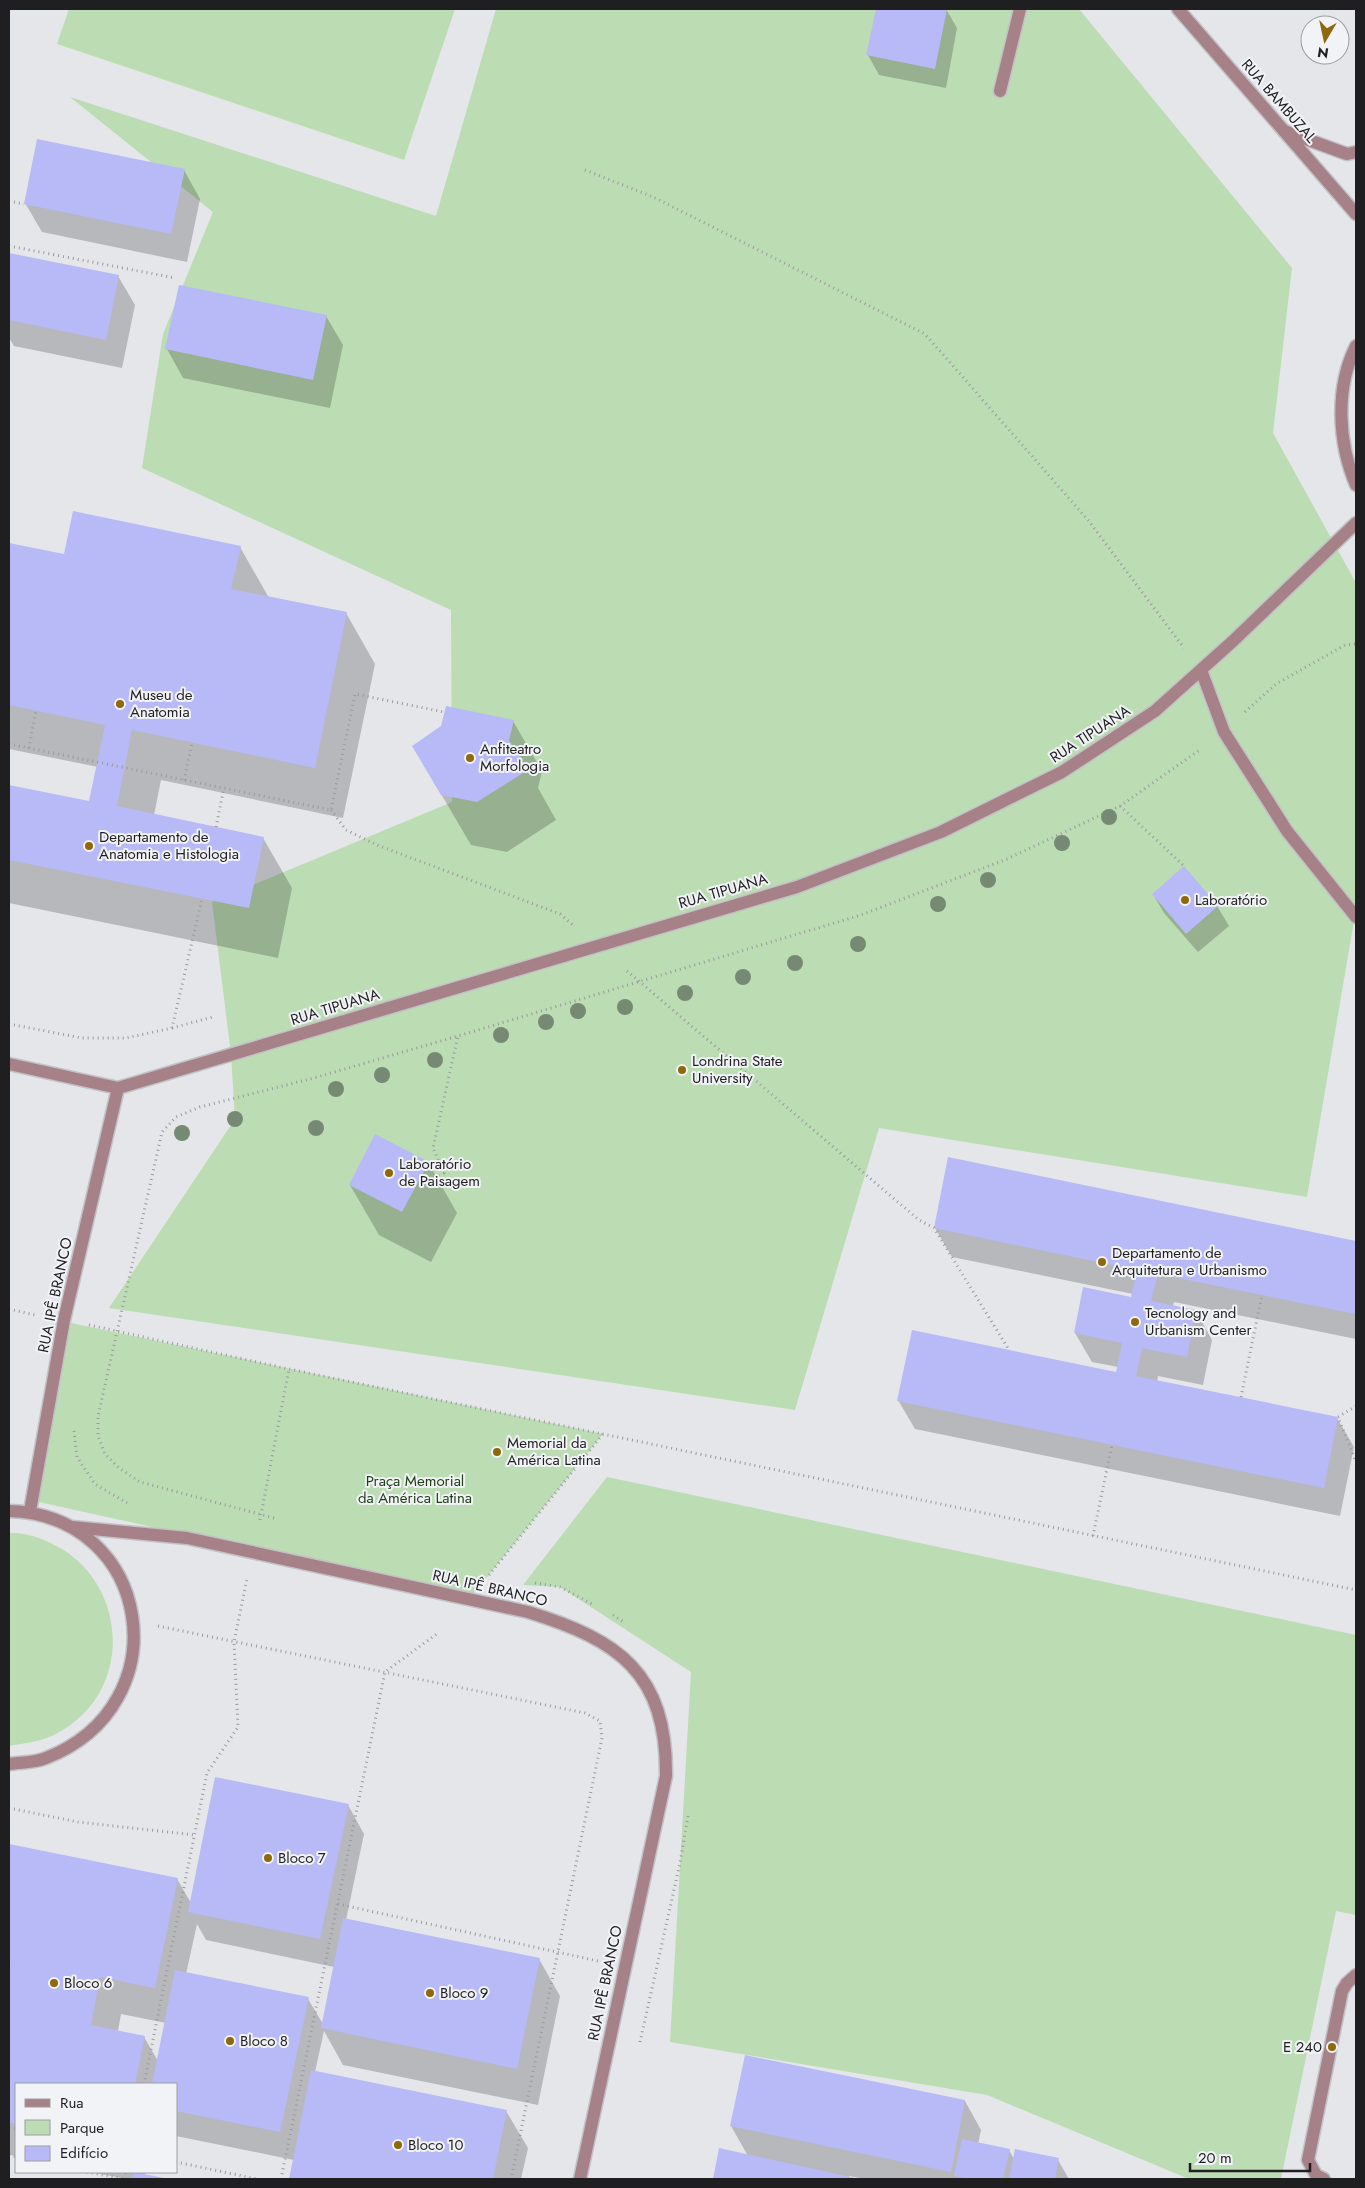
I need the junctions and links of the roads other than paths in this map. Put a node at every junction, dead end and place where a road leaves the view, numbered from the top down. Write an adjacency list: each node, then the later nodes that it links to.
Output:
1 (1020, 9): 3 (street)
2 (1178, 9): 4 (street, RUA BAMBUZAL)
3 (1000, 91)
4 (1284, 131): 5 (street); 6 (street, RUA BAMBUZAL)
5 (1356, 152)
6 (1356, 214)
7 (1356, 346): 8 (street)
8 (1356, 485)
9 (1356, 523): 10 (street, RUA TIPUANA)
10 (1201, 670): 11 (street); 13 (street, RUA TIPUANA)
11 (1356, 917)
12 (9, 1064): 13 (street, RUA TIPUANA)
13 (118, 1088): 15 (street, RUA IPÊ BRANCO)
14 (9, 1511): 15 (street)
15 (30, 1512): 16 (street)
16 (72, 1527): 17 (street); 19 (street, RUA IPÊ BRANCO)
17 (9, 1764)
18 (1356, 1975): 20 (street)
19 (580, 2179)
20 (1324, 2179)

